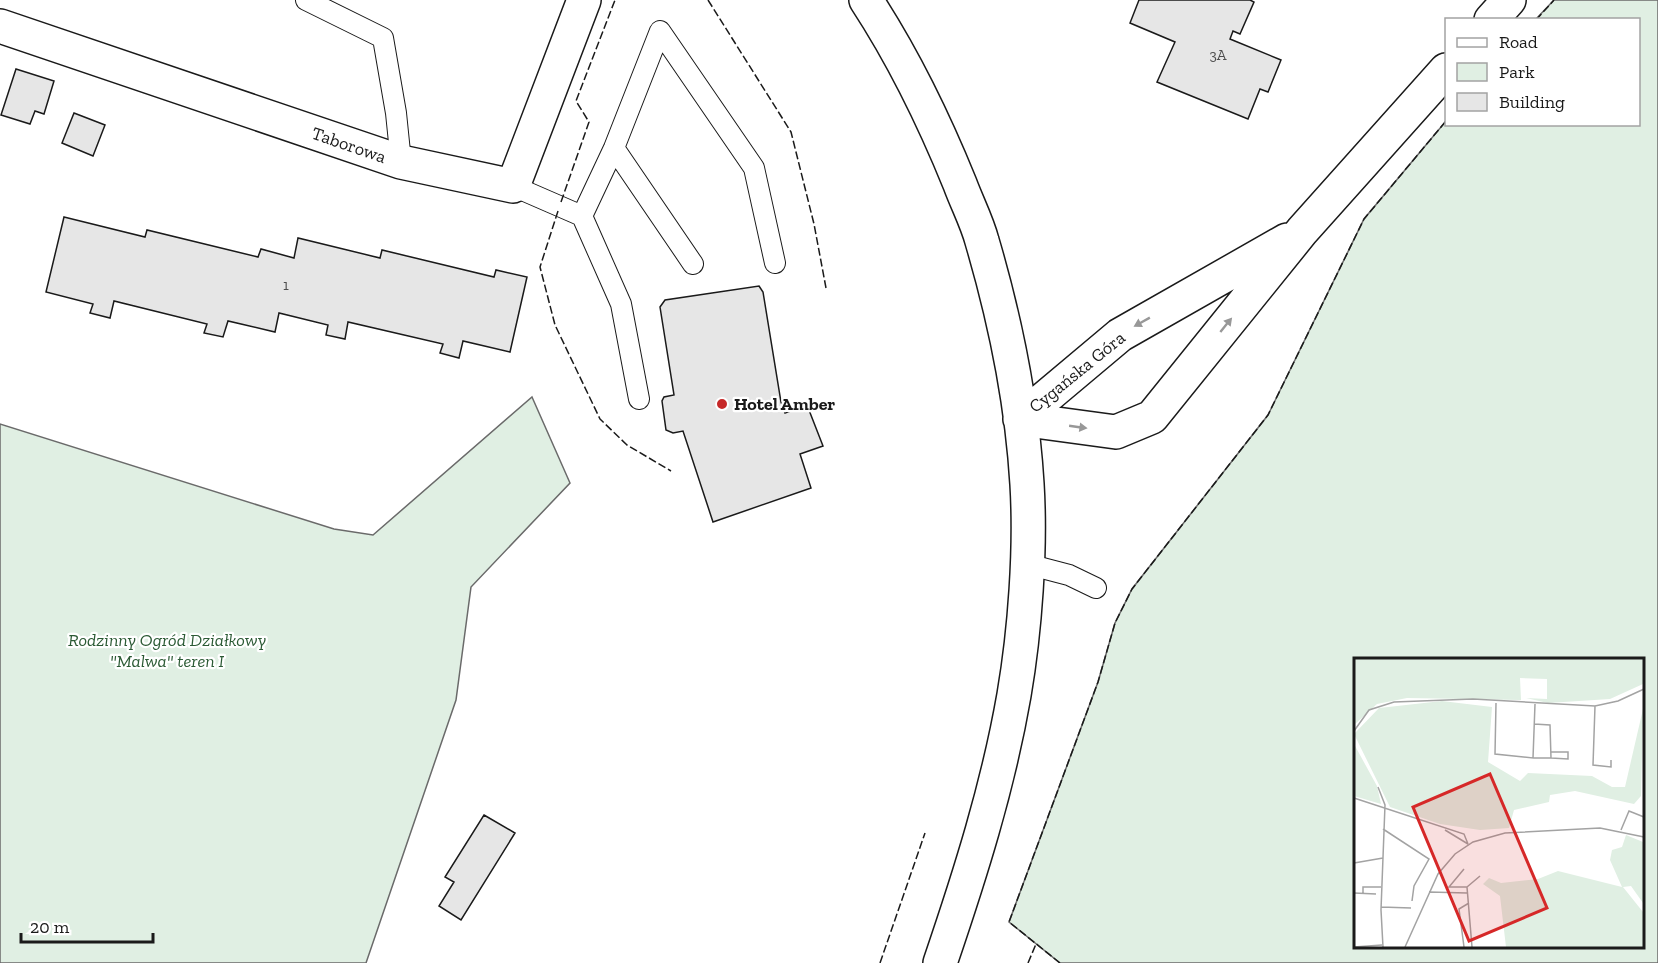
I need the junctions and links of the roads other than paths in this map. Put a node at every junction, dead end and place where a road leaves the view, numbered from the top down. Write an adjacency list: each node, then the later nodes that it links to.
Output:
1 (306, 0): 9 (lane)
2 (584, 0): 10 (street)
3 (866, 0): 16 (street)
4 (1509, 0): 5 (street)
5 (1493, 18)
6 (0, 26): 9 (street, Taborowa)
7 (1445, 71): 12 (street, Cygańska Góra)
8 (614, 148): 11 (lane); 13 (lane); 14 (lane)
9 (401, 162): 10 (street, Taborowa)
10 (513, 186): 11 (lane)
11 (582, 216): 15 (lane)
12 (1302, 231): 16 (street, Cygańska Góra, one-way to 16); 16 (street, Cygańska Góra, one-way to 12)
13 (775, 263)
14 (693, 264)
15 (639, 399)
16 (1020, 419): 17 (street)
17 (1027, 564): 18 (lane); 19 (street)
18 (1096, 588)
19 (940, 963)

